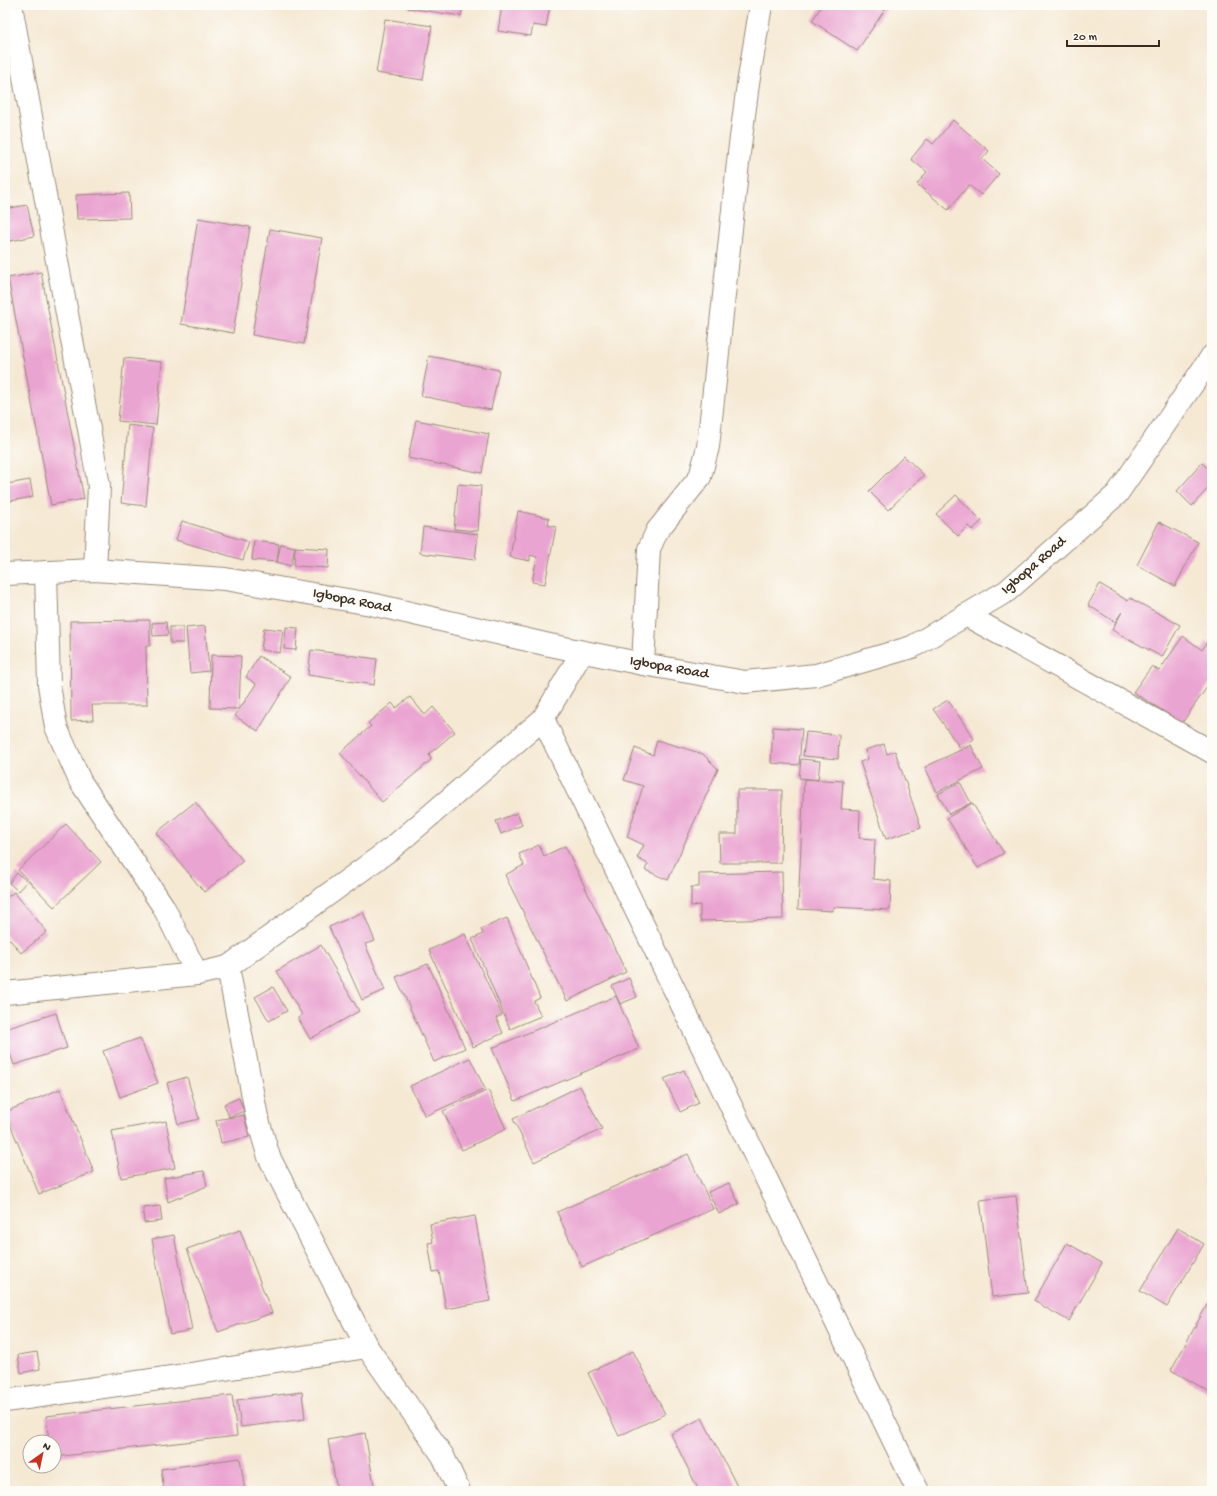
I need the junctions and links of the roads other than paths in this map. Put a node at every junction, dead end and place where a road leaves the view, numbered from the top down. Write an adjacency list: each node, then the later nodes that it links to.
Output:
1 (11, 5): 4 (street)
2 (762, 5): 9 (street)
3 (1212, 356): 7 (street, Igbopa Road)
4 (95, 570): 5 (street, Igbopa Road); 8 (street, Igbopa Road)
5 (46, 572): 6 (street, Igbopa Road); 13 (street)
6 (5, 574)
7 (966, 615): 9 (street, Igbopa Road); 11 (street)
8 (582, 652): 9 (street, Igbopa Road); 10 (street)
9 (643, 664)
10 (543, 719): 12 (street); 18 (street)
11 (1212, 752)
12 (228, 967): 13 (street); 15 (street)
13 (197, 974): 14 (street)
14 (5, 993)
15 (367, 1347): 16 (street); 17 (street)
16 (5, 1401)
17 (459, 1491)
18 (918, 1491)

